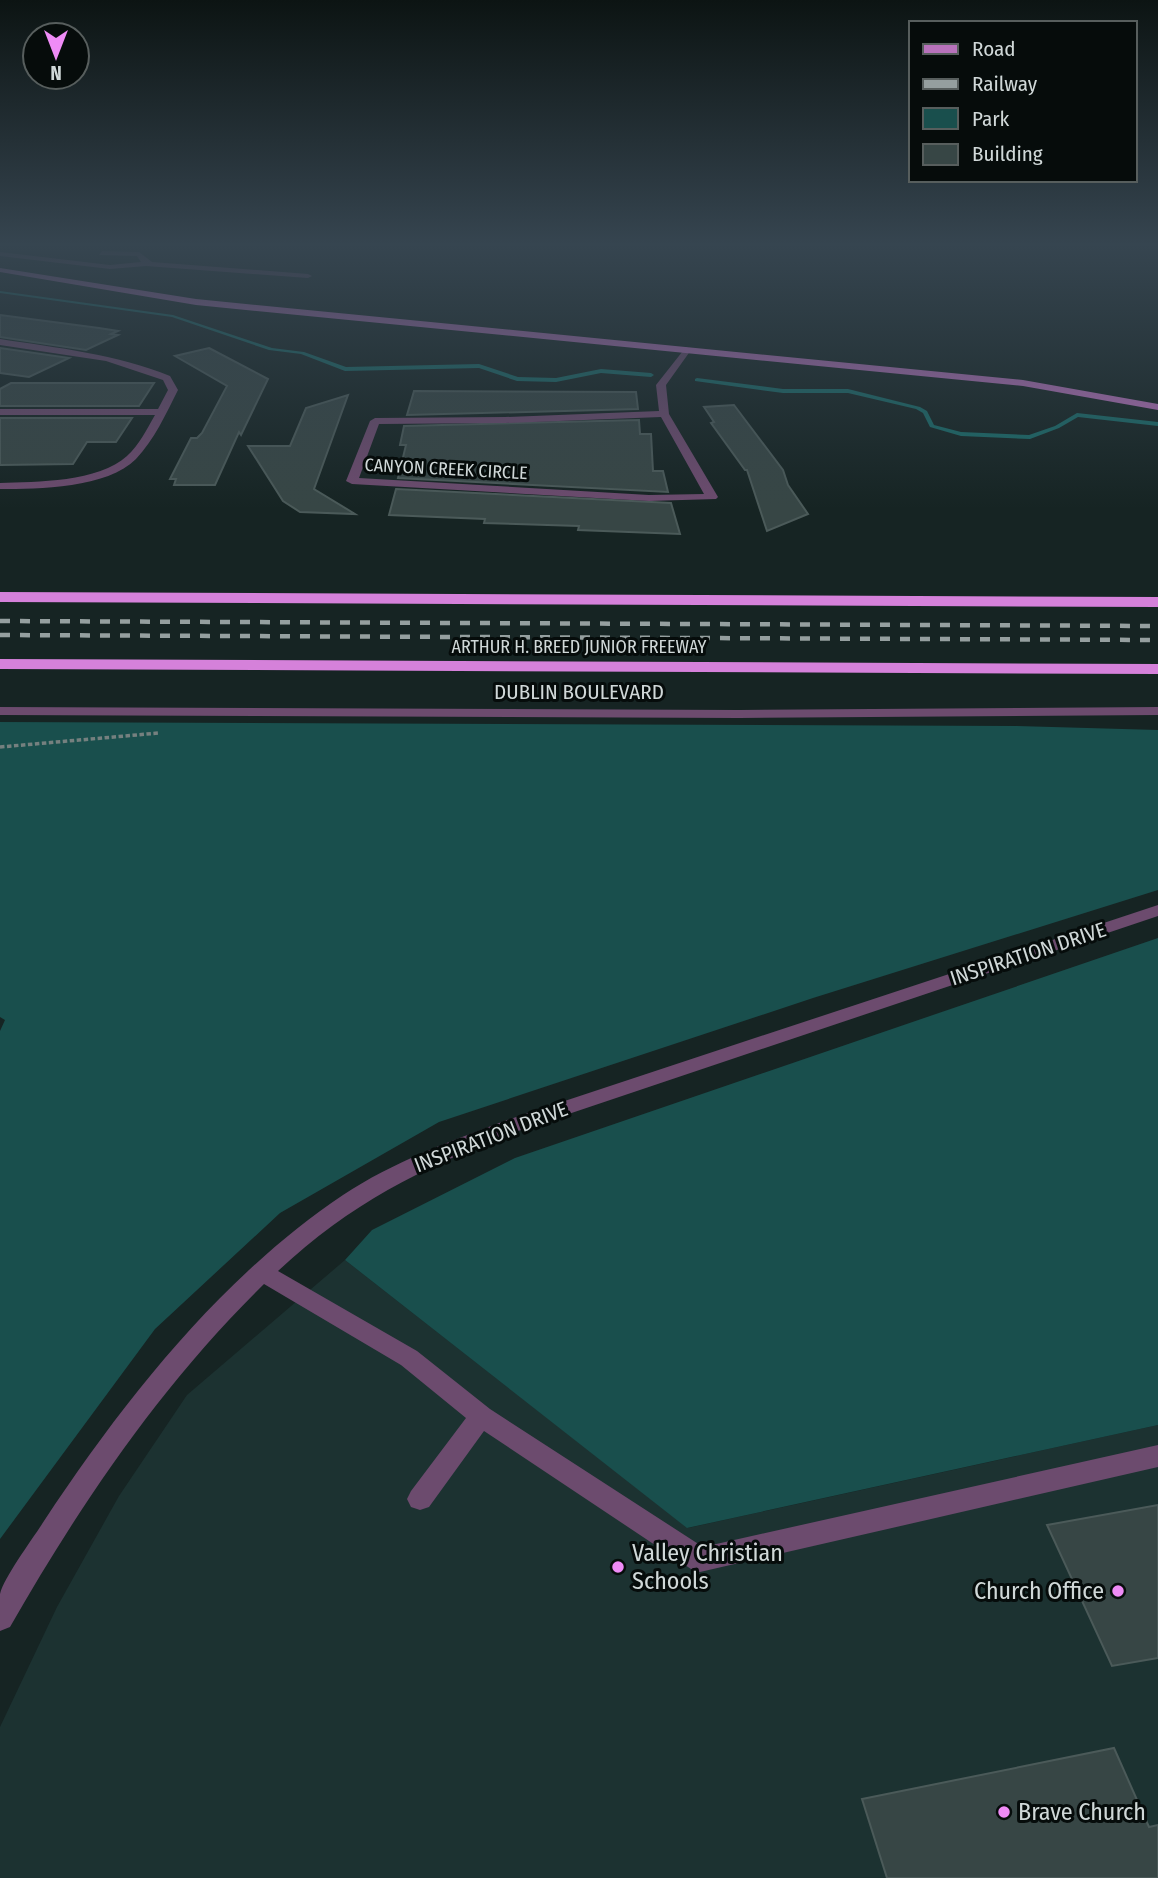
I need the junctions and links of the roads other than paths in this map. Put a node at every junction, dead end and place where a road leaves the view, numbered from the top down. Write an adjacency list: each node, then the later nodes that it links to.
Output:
1 (519, 334): 3 (main road)
2 (0, 342): 6 (street)
3 (686, 350): 4 (main road); 7 (street)
4 (1158, 407)
5 (0, 412): 6 (street)
6 (162, 412): 8 (street)
7 (664, 414): 7 (street, CANYON CREEK CIRCLE)
8 (0, 486)
9 (0, 597): 10 (highway)
10 (1158, 602)
11 (0, 664): 12 (highway, ARTHUR H. BREED JUNIOR FREEWAY)
12 (1158, 669)
13 (0, 711): 14 (street, DUBLIN BOULEVARD)
14 (1158, 711)
15 (1158, 910): 16 (street, INSPIRATION DRIVE)
16 (262, 1272): 17 (street); 20 (street, INSPIRATION DRIVE)
17 (481, 1416): 18 (street); 19 (street)
18 (1158, 1456)
19 (420, 1499)
20 (0, 1618)

